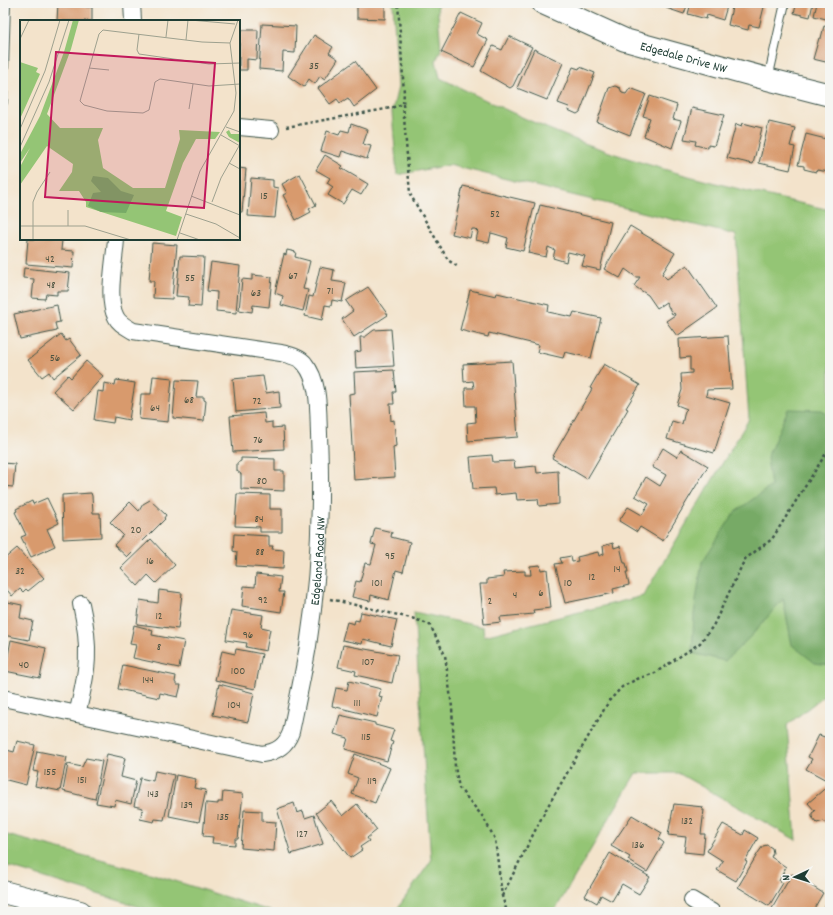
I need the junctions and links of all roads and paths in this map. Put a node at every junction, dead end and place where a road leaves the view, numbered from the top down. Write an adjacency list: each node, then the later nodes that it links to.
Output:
1 (6, 3): 9 (lane)
2 (132, 3): 6 (street)
3 (398, 3): 10 (path)
4 (542, 3): 7 (street, Edgedale Drive NW)
5 (785, 3): 7 (lane)
6 (133, 20)
7 (767, 79): 8 (street, Edgedale Drive NW)
8 (830, 95)
9 (3, 102)
10 (403, 104): 12 (path); 14 (path)
11 (240, 127): 12 (street)
12 (271, 130)
13 (116, 240): 16 (street, Edgeland Road NW)
14 (458, 267)
15 (830, 447): 21 (path)
16 (314, 595): 19 (street, Edgeland Road NW); 21 (path)
17 (81, 604): 19 (street)
18 (3, 698): 19 (street, Edgeland Road NW)
19 (77, 714)
20 (3, 892): 23 (street)
21 (502, 896): 24 (path)
22 (692, 900): 25 (street)
23 (80, 912)
24 (507, 912)
25 (712, 912)

